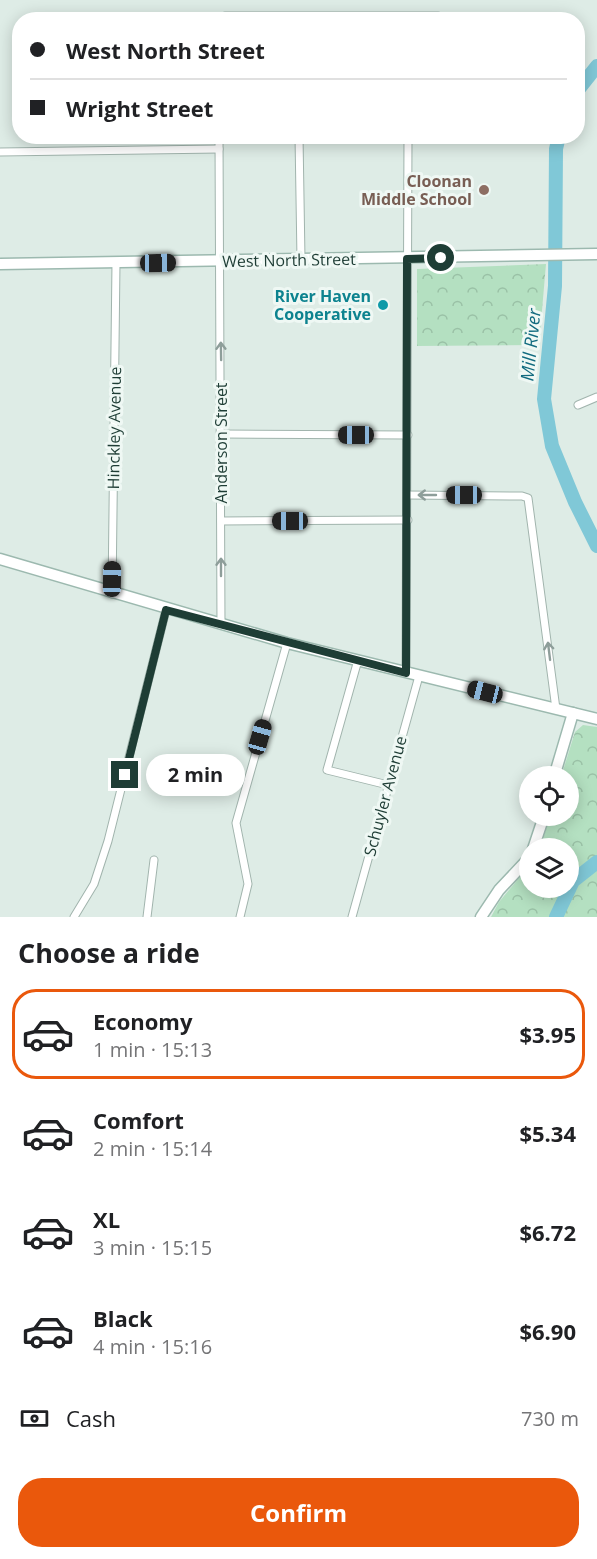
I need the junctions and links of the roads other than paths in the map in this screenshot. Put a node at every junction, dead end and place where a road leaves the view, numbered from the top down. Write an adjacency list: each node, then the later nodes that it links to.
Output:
1 (219, 144): 4 (street, Anderson Street)
2 (299, 144): 7 (street)
3 (408, 144): 8 (street)
4 (219, 149): 5 (street); 9 (street, Anderson Street)
5 (0, 152)
6 (597, 254): 8 (main road, West North Street)
7 (301, 259): 8 (main road, West North Street); 9 (main road, West North Street)
8 (407, 259): 15 (street)
9 (220, 262): 10 (main road, West North Street); 14 (street, Anderson Street, one-way to 9)
10 (116, 263): 11 (main road, West North Street); 20 (street, Hinckley Avenue)
11 (0, 264)
12 (597, 397): 13 (street)
13 (578, 405)
14 (222, 434): 15 (street); 18 (street, Anderson Street)
15 (408, 435): 16 (street)
16 (408, 495): 17 (street); 27 (street, one-way to 16)
17 (408, 520): 18 (street); 25 (street)
18 (221, 521): 22 (street, Anderson Street, one-way to 18)
19 (0, 559): 20 (main road)
20 (112, 594): 21 (main road)
21 (166, 610): 22 (main road); 34 (street)
22 (221, 625): 23 (main road)
23 (286, 643): 24 (main road); 36 (street)
24 (358, 660): 25 (main road); 31 (street)
25 (406, 673): 26 (main road)
26 (418, 676): 27 (main road); 31 (street, Schuyler Avenue)
27 (556, 710): 28 (main road)
28 (573, 713): 29 (main road); 30 (main road)
29 (597, 719)
30 (558, 766)
31 (388, 785): 37 (street, Schuyler Avenue)
32 (154, 860): 35 (street)
33 (519, 868): 38 (main road)
34 (74, 917)
35 (147, 917)
36 (240, 917)
37 (352, 917)
38 (481, 917)

